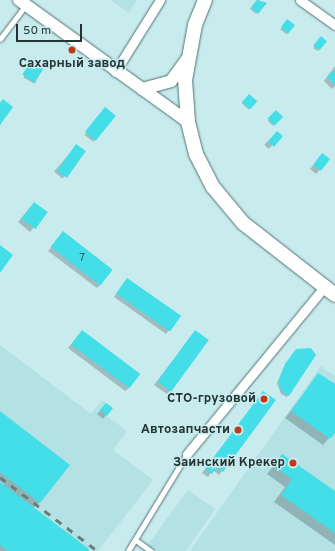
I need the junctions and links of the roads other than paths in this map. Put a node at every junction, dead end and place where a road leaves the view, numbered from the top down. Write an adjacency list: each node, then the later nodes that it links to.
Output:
1 (160, 0): 8 (street)
2 (205, 0): 7 (main road)
3 (300, 0): 5 (street)
4 (22, 3): 6 (lane); 8 (main road)
5 (335, 25)
6 (0, 39)
7 (187, 58): 9 (main road); 10 (main road)
8 (115, 72): 9 (main road)
9 (142, 89): 10 (main road)
10 (188, 122): 11 (main road)
11 (329, 291): 12 (street)
12 (187, 454): 13 (lane)
13 (136, 540): 14 (lane); 15 (lane)
14 (128, 551)
15 (151, 551)

